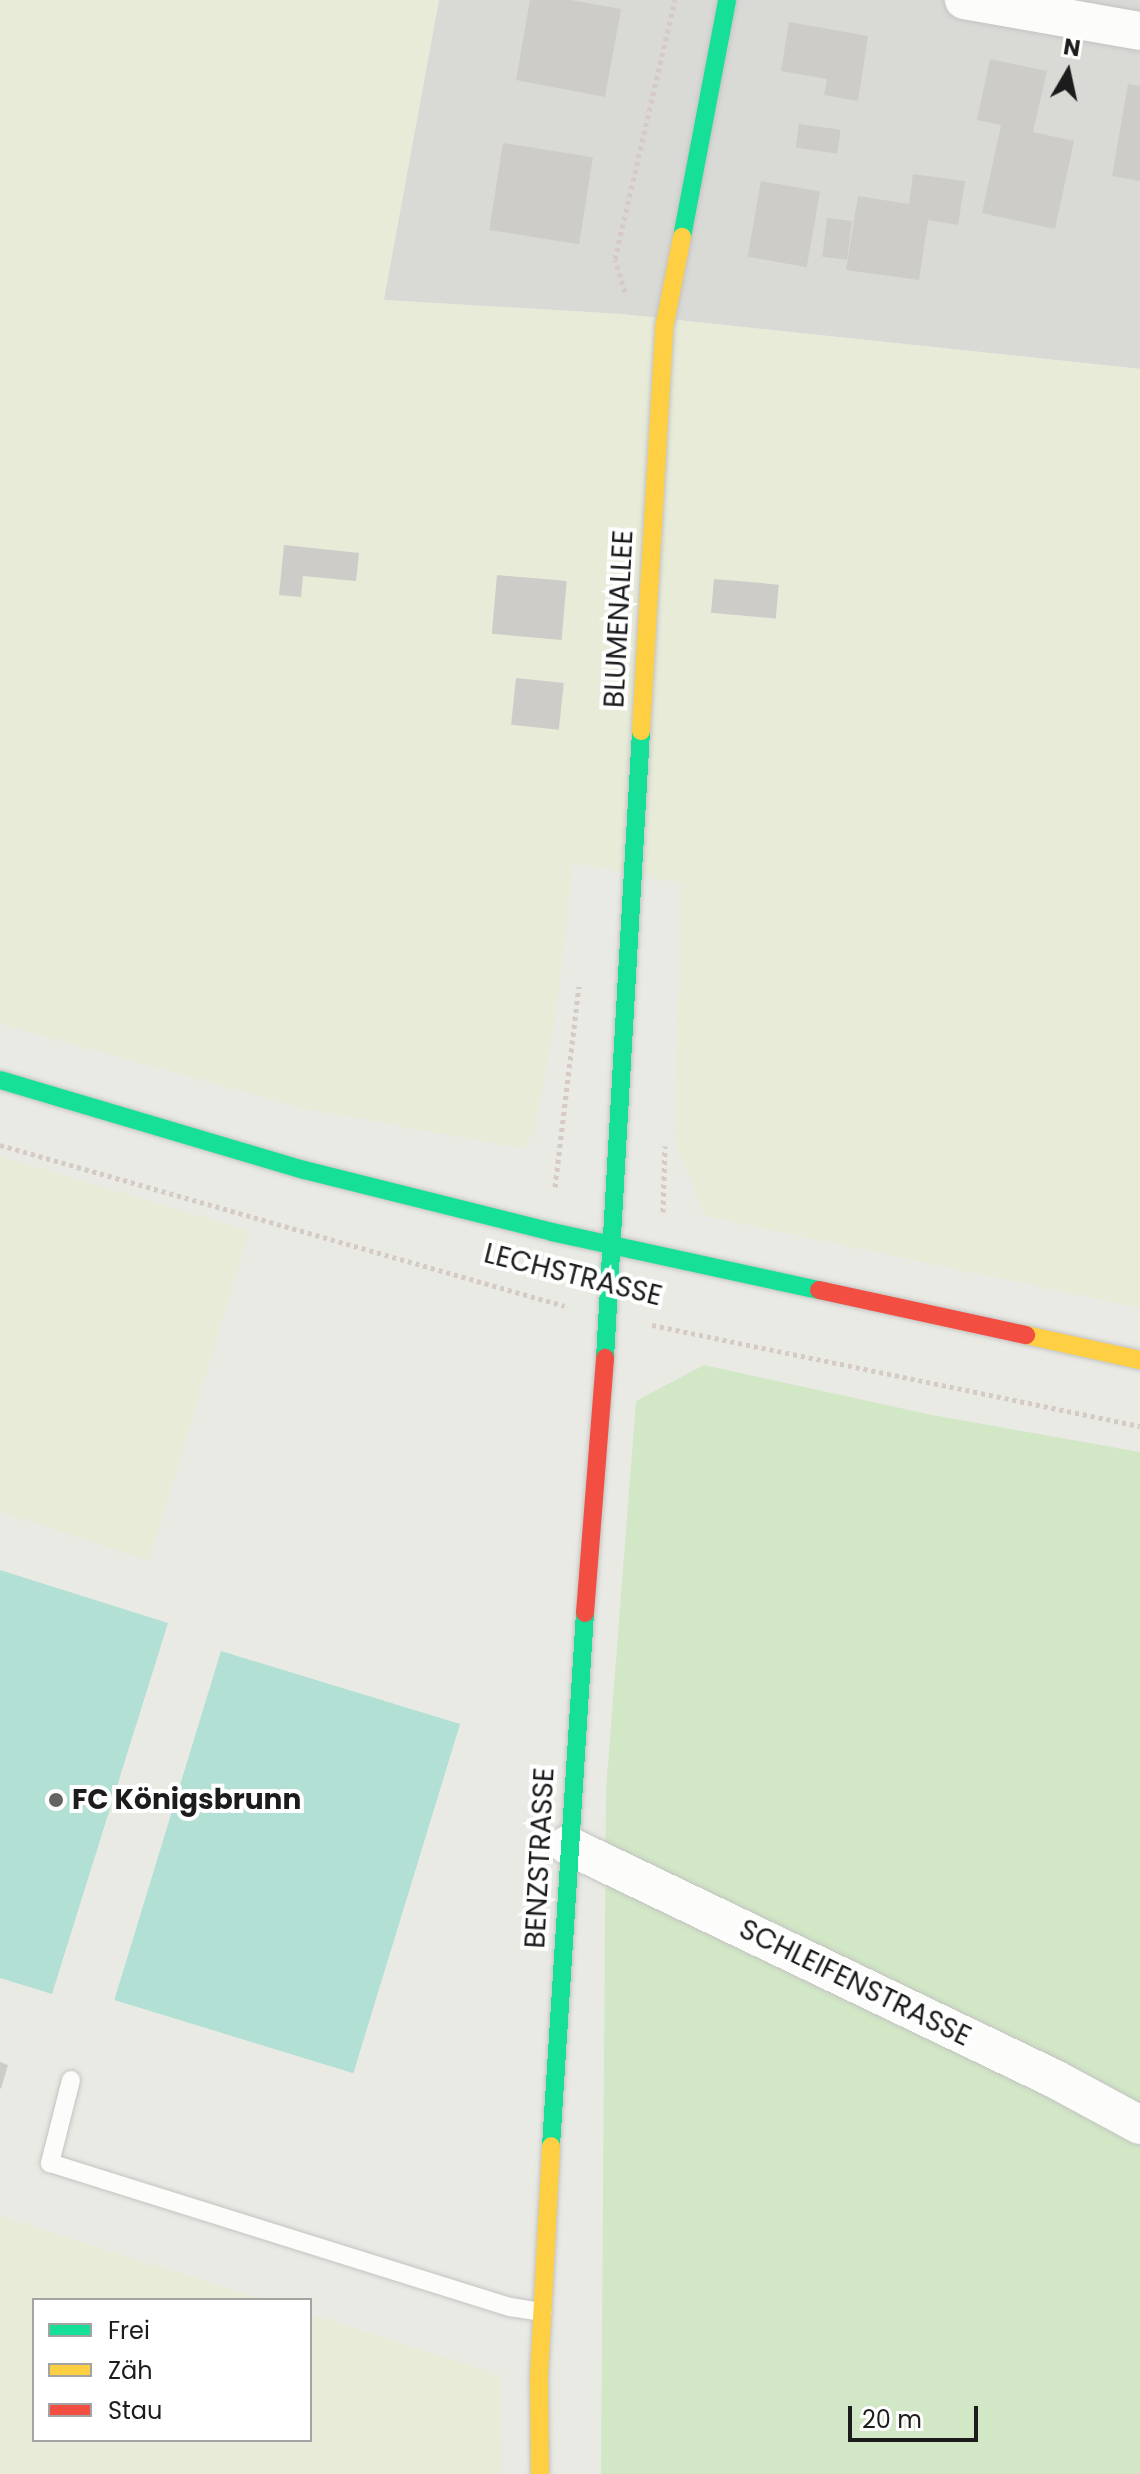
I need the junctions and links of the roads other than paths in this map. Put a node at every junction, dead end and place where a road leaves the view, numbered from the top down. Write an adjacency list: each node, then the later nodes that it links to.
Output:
1 (727, 0): 5 (street, BLUMENALLEE)
2 (964, 0): 3 (street)
3 (1140, 31)
4 (0, 1080): 5 (street, LECHSTRASSE)
5 (610, 1247): 6 (street, LECHSTRASSE); 7 (street, BENZSTRASSE)
6 (1140, 1360)
7 (567, 1845): 9 (street, SCHLEIFENSTRASSE); 10 (street, BENZSTRASSE)
8 (71, 2080): 10 (lane)
9 (1140, 2125)
10 (546, 2313): 11 (street, BENZSTRASSE)
11 (540, 2474)

